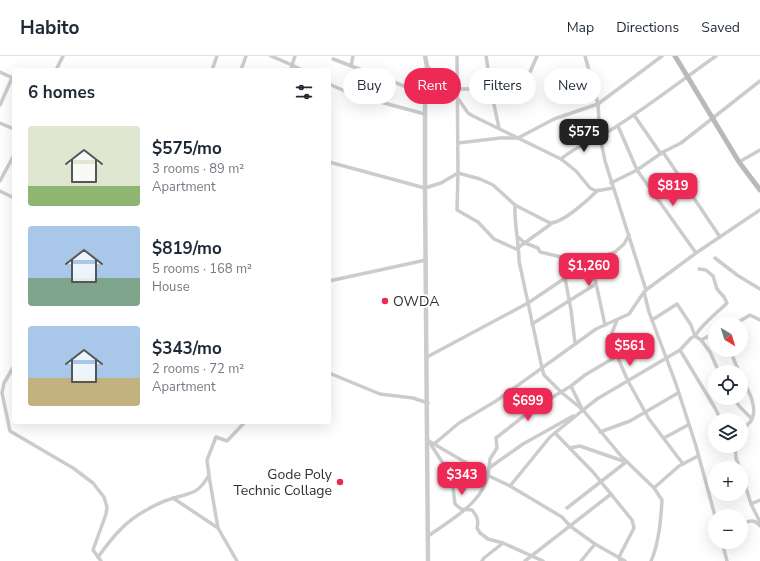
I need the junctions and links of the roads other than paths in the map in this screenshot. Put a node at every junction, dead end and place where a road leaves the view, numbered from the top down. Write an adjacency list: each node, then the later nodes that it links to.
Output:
1 (63, 56): 19 (street)
2 (217, 56): 20 (street)
3 (246, 56): 21 (street)
4 (271, 56): 16 (street)
5 (295, 56): 16 (street)
6 (353, 56): 17 (street)
7 (425, 56): 18 (street)
8 (457, 56): 25 (street)
9 (486, 56): 26 (street)
10 (537, 56): 27 (street)
11 (585, 56): 28 (street)
12 (662, 56): 39 (street)
13 (675, 56): 30 (main road)
14 (716, 56): 30 (street)
15 (334, 59): 17 (street)
16 (292, 65): 22 (street); 23 (street)
17 (351, 66): 36 (street)
18 (426, 66): 24 (street)
19 (57, 68)
20 (213, 68)
21 (242, 68)
22 (291, 68)
23 (298, 68)
24 (428, 68)
25 (457, 68)
26 (488, 68)
27 (532, 68)
28 (588, 68)
29 (0, 72): 31 (street)
30 (688, 76): 46 (street); 47 (main road)
31 (12, 78)
32 (12, 80): 44 (street)
33 (760, 82): 35 (street)
34 (331, 85): 45 (street)
35 (755, 85): 37 (street); 47 (street)
36 (404, 86)
37 (760, 88)
38 (461, 101): 51 (street)
39 (601, 102)
40 (425, 104): 45 (street)
41 (458, 104): 54 (street)
42 (494, 104): 51 (street)
43 (598, 104): 52 (street); 53 (street)
44 (0, 105)
45 (425, 114): 65 (street)
46 (634, 115): 49 (street); 56 (street)
47 (712, 118): 56 (street); 59 (main road)
48 (0, 123): 50 (street)
49 (618, 126): 52 (street); 61 (street)
50 (12, 128)
51 (499, 128): 53 (street)
52 (600, 137): 58 (street); 64 (street)
53 (518, 138): 54 (street); 58 (street)
54 (458, 143): 62 (street)
55 (760, 150): 59 (street)
56 (662, 153): 61 (street); 76 (street)
57 (12, 159): 63 (street)
58 (561, 159): 67 (street)
59 (739, 162): 68 (main road)
60 (331, 163): 65 (street)
61 (637, 170): 64 (street); 79 (street)
62 (458, 173): 65 (street); 71 (street); 78 (street)
63 (0, 180)
64 (611, 183): 66 (street)
65 (425, 188): 82 (street)
66 (613, 188): 67 (street); 75 (street)
67 (598, 190): 73 (street)
68 (760, 190)
69 (0, 191): 70 (street)
70 (12, 197)
71 (515, 205): 73 (street); 74 (street)
72 (760, 210): 76 (street)
73 (552, 223): 77 (street)
74 (517, 236): 77 (street); 78 (street)
75 (629, 236): 83 (street); 89 (street)
76 (720, 237): 79 (street)
77 (525, 243): 78 (street); 80 (street)
78 (519, 248): 91 (street)
79 (696, 253): 89 (street)
80 (561, 257): 83 (street); 85 (street)
81 (715, 258): 88 (street)
82 (426, 260): 86 (street); 104 (street)
83 (582, 268): 85 (street); 87 (street)
84 (699, 269): 98 (street)
85 (565, 278): 90 (street); 91 (street)
86 (331, 281)
87 (596, 284): 90 (street); 97 (street)
88 (760, 289)
89 (645, 291): 93 (street); 94 (street)
90 (569, 300): 96 (street); 101 (street)
91 (528, 303): 96 (street); 104 (street)
92 (747, 317): 95 (street)
93 (617, 320): 97 (street); 103 (street)
94 (652, 320): 98 (street); 105 (street)
95 (760, 320)
96 (532, 324): 107 (street)
97 (604, 325): 101 (street)
98 (695, 336): 100 (street); 102 (street)
99 (708, 336): 100 (street)
100 (701, 340): 106 (street)
101 (575, 343): 107 (street)
102 (680, 350): 105 (street); 119 (street)
103 (617, 356): 110 (street); 111 (street)
104 (427, 357): 115 (street)
105 (666, 359): 110 (street); 114 (street)
106 (716, 365)
107 (542, 368): 112 (street); 128 (street)
108 (12, 370): 157 (street)
109 (331, 374): 115 (street)
110 (628, 381): 117 (street); 118 (street)
111 (571, 386): 112 (street); 117 (street)
112 (561, 392): 117 (street); 133 (street)
113 (748, 392): 120 (street)
114 (678, 393): 118 (street); 123 (street)
115 (428, 402): 127 (street)
116 (738, 405): 120 (street)
117 (583, 410): 124 (street); 125 (street); 133 (street)
118 (646, 413): 124 (street); 126 (street)
119 (718, 413)
120 (752, 419): 121 (street)
121 (748, 423)
122 (242, 424): 134 (street)
123 (688, 425): 126 (street); 130 (street)
124 (600, 432): 131 (street)
125 (554, 433): 129 (street); 137 (street)
126 (664, 438): 132 (street)
127 (428, 440): 128 (street); 145 (street); 152 (street)
128 (434, 444): 135 (street)
129 (570, 448): 131 (street); 136 (street)
130 (698, 456): 132 (street); 146 (street)
131 (626, 462): 136 (street); 138 (street)
132 (683, 464): 138 (street)
133 (489, 468): 135 (street)
134 (209, 476): 141 (street); 151 (street)
135 (489, 476): 137 (street); 145 (street)
136 (601, 482): 139 (street); 144 (street)
137 (510, 486): 149 (street)
138 (654, 488): 167 (street)
139 (611, 494): 149 (street); 158 (street)
140 (748, 494): 143 (street)
141 (174, 498): 151 (street); 157 (street)
142 (760, 500): 143 (street)
143 (751, 504): 148 (street)
144 (567, 508)
145 (467, 509): 152 (street); 153 (street)
146 (713, 509)
147 (748, 522): 150 (street)
148 (760, 522)
149 (570, 526): 154 (street); 156 (street)
150 (760, 526)
151 (218, 528): 161 (street)
152 (428, 536): 162 (street)
153 (503, 543): 156 (street); 159 (street)
154 (595, 544): 158 (street); 165 (street)
155 (724, 549): 168 (street)
156 (532, 556): 163 (street); 164 (street)
157 (98, 557): 160 (street)
158 (619, 559): 166 (street)
159 (482, 560)
160 (101, 561)
161 (237, 561)
162 (428, 561)
163 (525, 561)
164 (543, 561)
165 (581, 561)
166 (625, 561)
167 (651, 561)
168 (727, 561)

